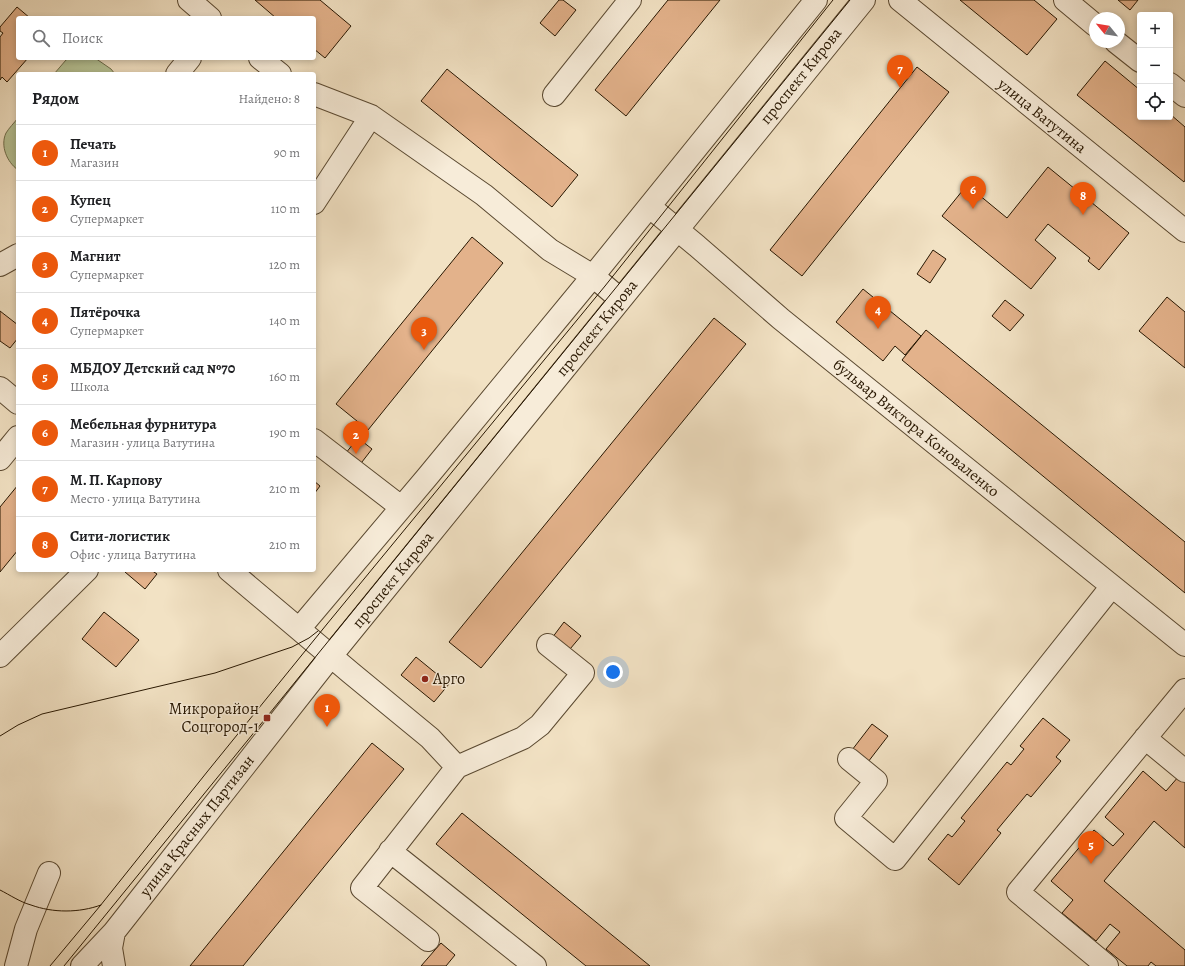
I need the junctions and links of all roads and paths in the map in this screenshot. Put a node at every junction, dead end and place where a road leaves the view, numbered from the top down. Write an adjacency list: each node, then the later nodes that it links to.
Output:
1 (189, 0): 7 (street)
2 (630, 0): 17 (street)
3 (816, 0): 21 (street)
4 (864, 0): 22 (street, проспект Кирова)
5 (900, 0): 23 (street, улица Ватутина)
6 (1065, 0): 8 (street)
7 (208, 16)
8 (1089, 20)
9 (1124, 48): 10 (street)
10 (1137, 59)
11 (188, 60): 13 (street)
12 (262, 60): 14 (street)
13 (178, 72)
14 (278, 72)
15 (1173, 86): 18 (street)
16 (316, 95): 19 (street)
17 (554, 95)
18 (1185, 96)
19 (371, 116): 20 (street); 26 (street)
20 (316, 200)
21 (650, 207): 22 (street, бульвар Виктора Коноваленко); 26 (street)
22 (677, 229): 27 (street, проспект Кирова); 36 (street, бульвар Виктора Коноваленко)
23 (1185, 231)
24 (16, 256): 25 (street)
25 (0, 265)
26 (594, 276): 27 (street); 33 (street)
27 (620, 299): 41 (street, проспект Кирова)
28 (0, 388): 29 (street)
29 (16, 401)
30 (16, 439): 32 (street)
31 (316, 442): 33 (street)
32 (0, 459)
33 (401, 507): 37 (street)
34 (85, 572): 40 (street)
35 (231, 572): 37 (street)
36 (1112, 586): 39 (street, бульвар Виктора Коноваленко); 44 (street)
37 (299, 629): 41 (street)
38 (548, 645): 45 (street)
39 (1185, 645)
40 (0, 656)
41 (331, 656): 45 (street); 49 (street, улица Красных Партизан)
42 (1185, 690): 43 (street)
43 (1146, 738): 46 (street); 55 (street)
44 (849, 758)
45 (457, 767): 47 (street)
46 (1185, 771)
47 (390, 851): 50 (street); 54 (street)
48 (49, 873): 51 (street)
49 (114, 932): 52 (street, улица Красных Партизан); 53 (street)
50 (428, 940)
51 (16, 966)
52 (82, 966)
53 (114, 966)
54 (535, 966)
55 (1107, 966)

